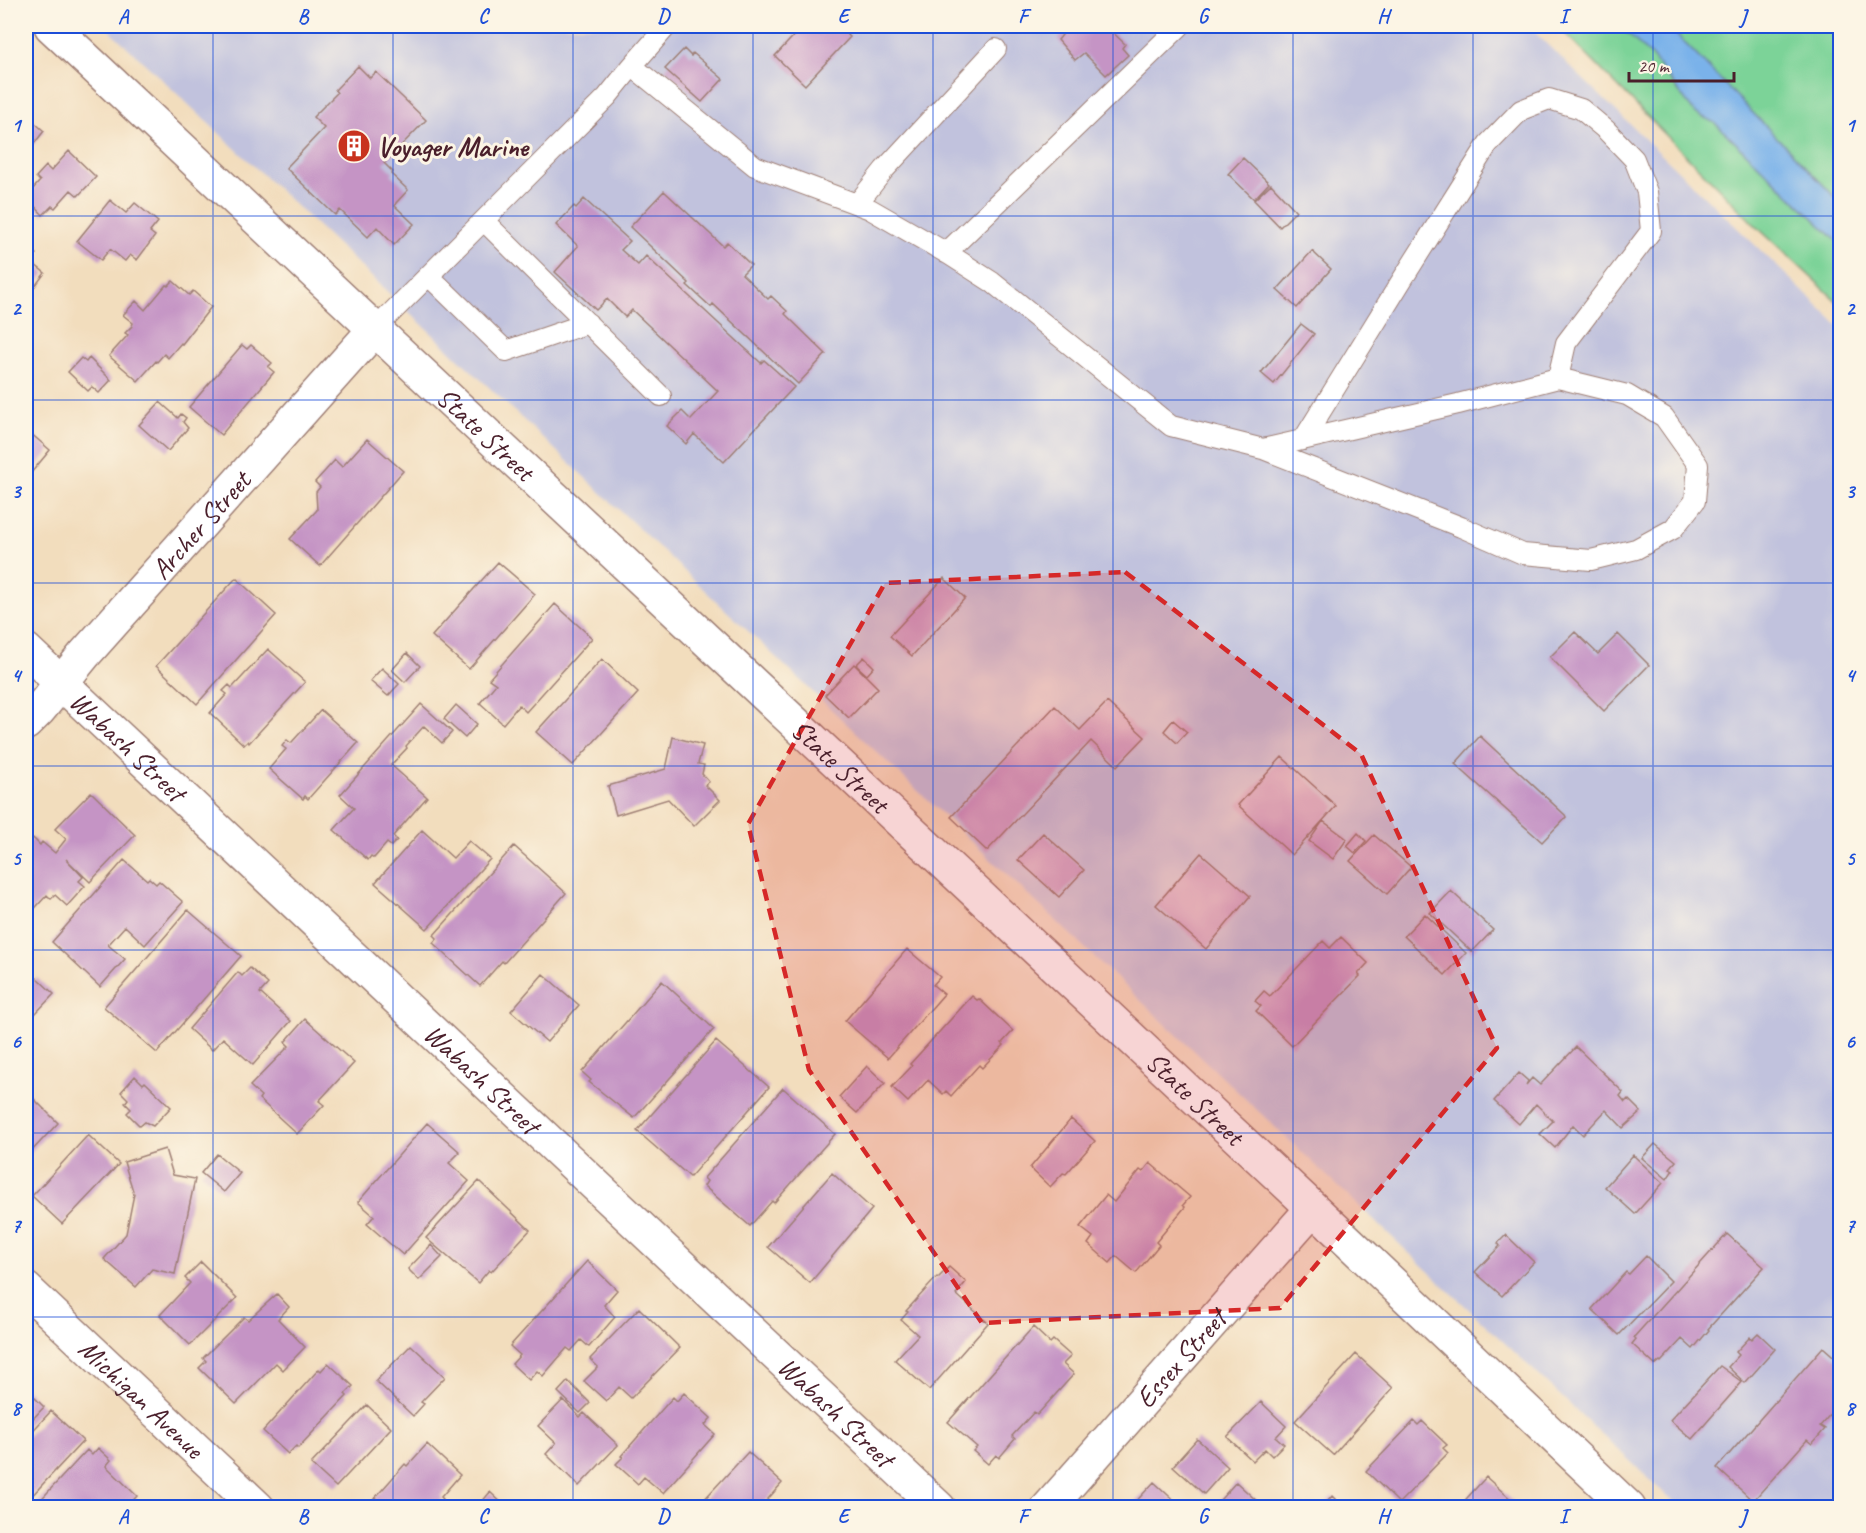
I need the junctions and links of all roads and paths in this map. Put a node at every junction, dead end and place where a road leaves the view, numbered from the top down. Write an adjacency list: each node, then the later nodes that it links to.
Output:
1 (51, 26): 11 (street, State Street)
2 (667, 26): 5 (lane)
3 (1180, 26): 8 (lane)
4 (996, 49): 6 (lane)
5 (632, 66): 6 (lane); 7 (lane)
6 (857, 204): 8 (lane)
7 (484, 221): 9 (lane); 10 (lane)
8 (946, 253): 15 (lane)
9 (430, 277): 10 (lane); 11 (lane)
10 (588, 323): 13 (lane)
11 (375, 329): 17 (street, Archer Street); 19 (street, State Street)
12 (1558, 378): 14 (lane); 14 (lane); 15 (lane)
13 (662, 396)
14 (1303, 440): 15 (lane)
15 (1263, 449)
16 (26, 650): 17 (street, Wabash Street)
17 (61, 682): 18 (street, Archer Street); 22 (street, Wabash Street)
18 (26, 723)
19 (1312, 1209): 23 (street, Essex Street); 24 (street, State Street)
20 (26, 1289): 21 (street, Michigan Avenue)
21 (258, 1508)
22 (939, 1508)
23 (1048, 1508)
24 (1629, 1508)

